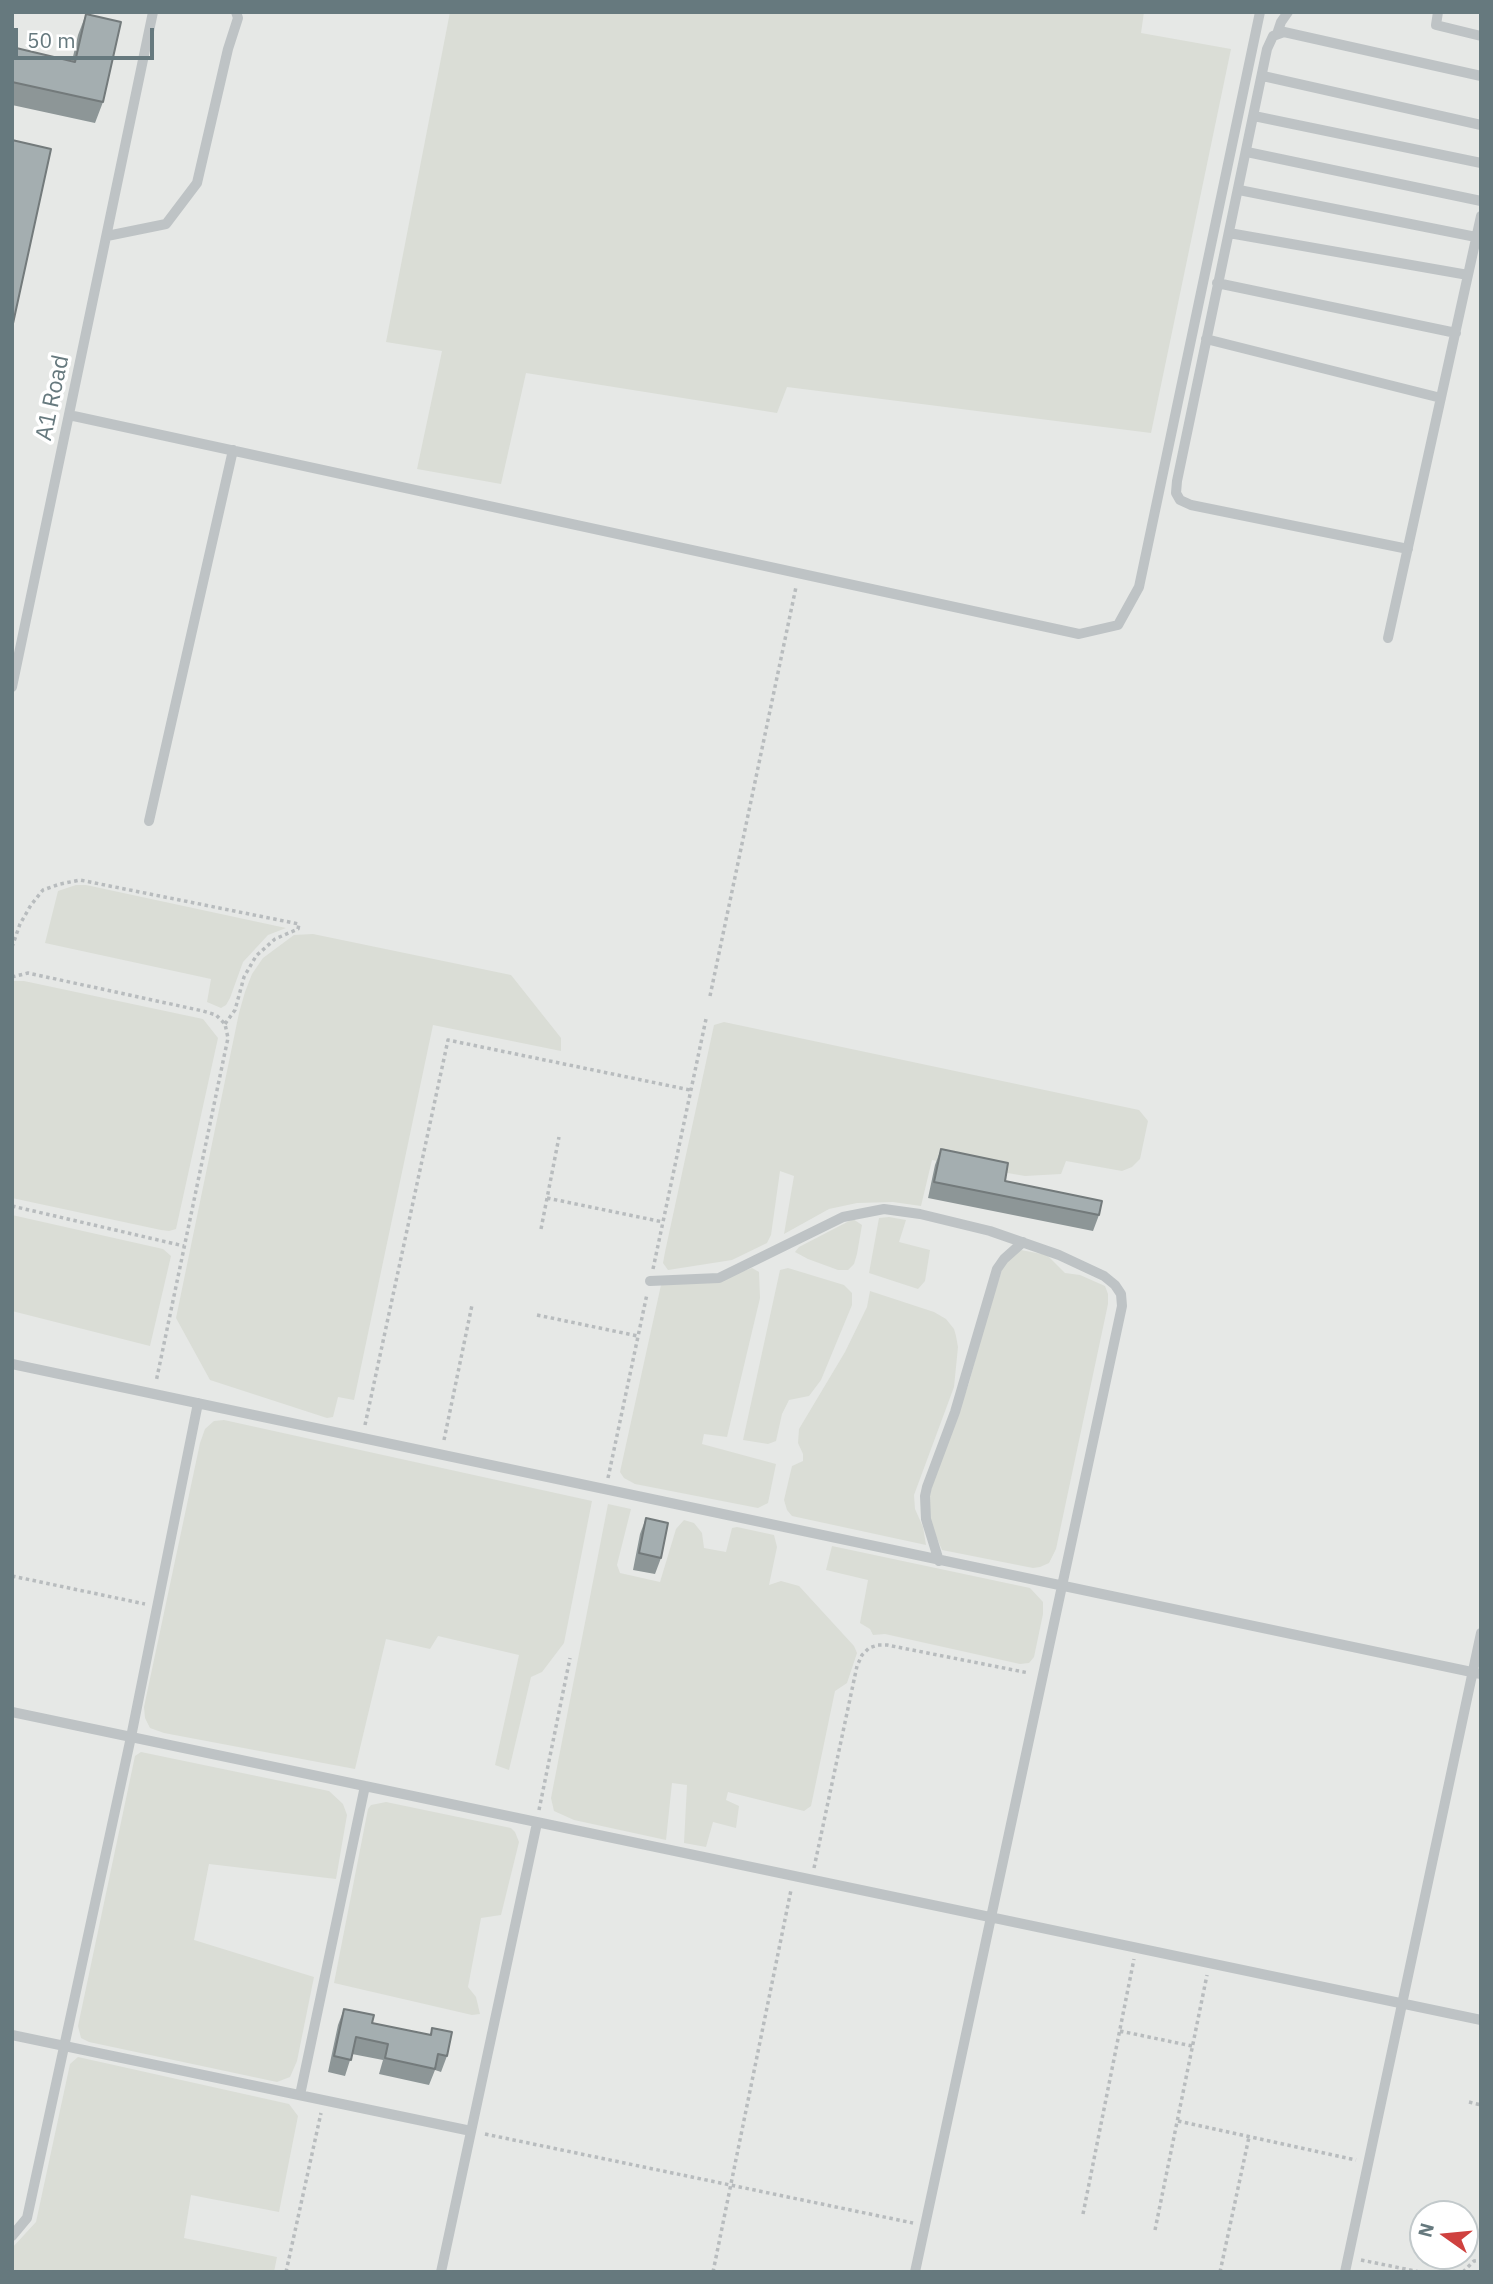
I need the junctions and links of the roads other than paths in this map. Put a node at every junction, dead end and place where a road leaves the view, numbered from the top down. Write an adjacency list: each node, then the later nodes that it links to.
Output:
1 (153, 12): 18 (lane, A1 Road)
2 (1260, 12): 26 (lane)
3 (1287, 12): 6 (lane)
4 (1438, 12): 7 (lane)
5 (238, 14): 18 (lane)
6 (1277, 34): 8 (lane); 9 (lane)
7 (1481, 36)
8 (1263, 76): 10 (lane); 11 (lane)
9 (1481, 76)
10 (1254, 116): 12 (lane); 13 (lane)
11 (1481, 125)
12 (1247, 152): 14 (lane); 15 (lane)
13 (1481, 163)
14 (1239, 190): 17 (lane); 19 (lane)
15 (1481, 201)
16 (1481, 216): 19 (lane)
17 (1229, 233): 20 (lane); 21 (lane)
18 (107, 236): 25 (lane, A1 Road)
19 (1476, 237): 20 (lane)
20 (1468, 275): 22 (lane)
21 (1217, 283): 22 (lane); 23 (lane)
22 (1456, 333): 24 (lane)
23 (1206, 339): 24 (lane); 27 (lane)
24 (1441, 398): 27 (lane)
25 (69, 415): 26 (lane); 29 (lane, A1 Road)
26 (233, 450): 30 (lane)
27 (1408, 549): 28 (lane)
28 (1388, 638)
29 (12, 687)
30 (149, 821)
31 (1023, 1242): 32 (lane); 35 (lane); 36 (lane)
32 (650, 1281)
33 (12, 1364): 34 (lane)
34 (198, 1404): 35 (lane); 40 (lane)
35 (939, 1561): 36 (lane)
36 (1060, 1587): 38 (lane); 43 (lane)
37 (1481, 1633): 38 (lane)
38 (1476, 1673): 44 (lane)
39 (12, 1713): 40 (lane)
40 (131, 1737): 41 (lane); 47 (lane)
41 (365, 1786): 42 (lane); 48 (lane)
42 (537, 1823): 43 (lane); 49 (lane)
43 (990, 1917): 44 (lane); 52 (lane)
44 (1402, 2004): 45 (lane); 53 (lane)
45 (1481, 2020)
46 (12, 2035): 47 (lane)
47 (65, 2046): 48 (lane); 50 (lane)
48 (300, 2095): 49 (lane)
49 (471, 2131): 51 (lane)
50 (12, 2236)
51 (440, 2272)
52 (915, 2272)
53 (1346, 2272)

